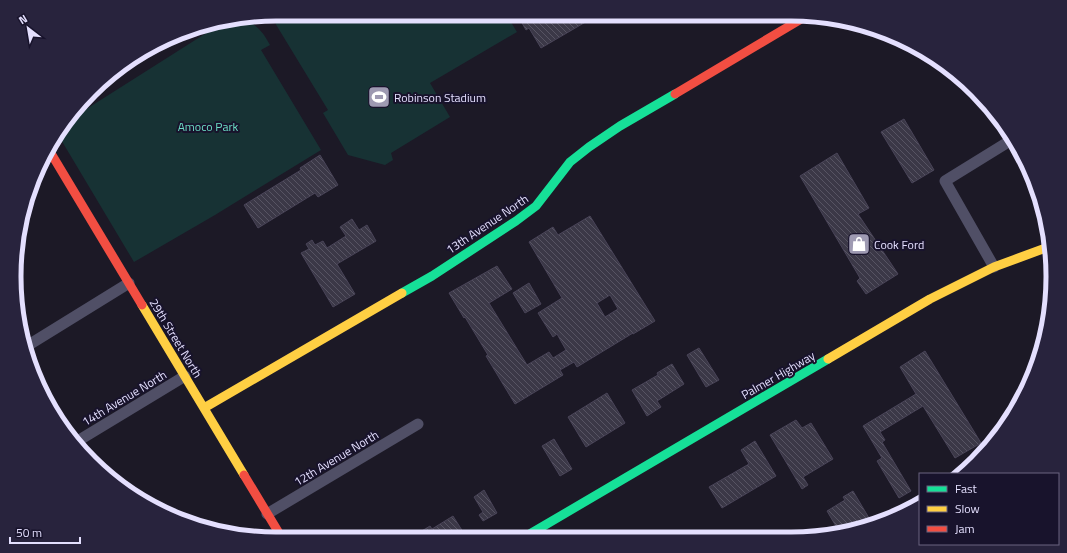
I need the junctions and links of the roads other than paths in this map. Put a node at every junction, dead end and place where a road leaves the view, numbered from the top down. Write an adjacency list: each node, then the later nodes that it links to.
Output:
1 (797, 21): 9 (street, 13th Avenue North)
2 (1007, 142): 5 (street)
3 (52, 155): 6 (street, 29th Street North)
4 (1044, 248): 5 (street, Palmer Highway)
5 (994, 267): 14 (street, Palmer Highway)
6 (129, 284): 7 (street); 8 (street, 29th Street North)
7 (30, 344)
8 (185, 376): 9 (street, 29th Street North); 11 (street, 14th Avenue North)
9 (204, 408): 12 (street, 29th Street North)
10 (418, 424): 12 (street, 12th Avenue North)
11 (80, 440)
12 (267, 514): 13 (street, 29th Street North)
13 (278, 532)
14 (533, 532)

